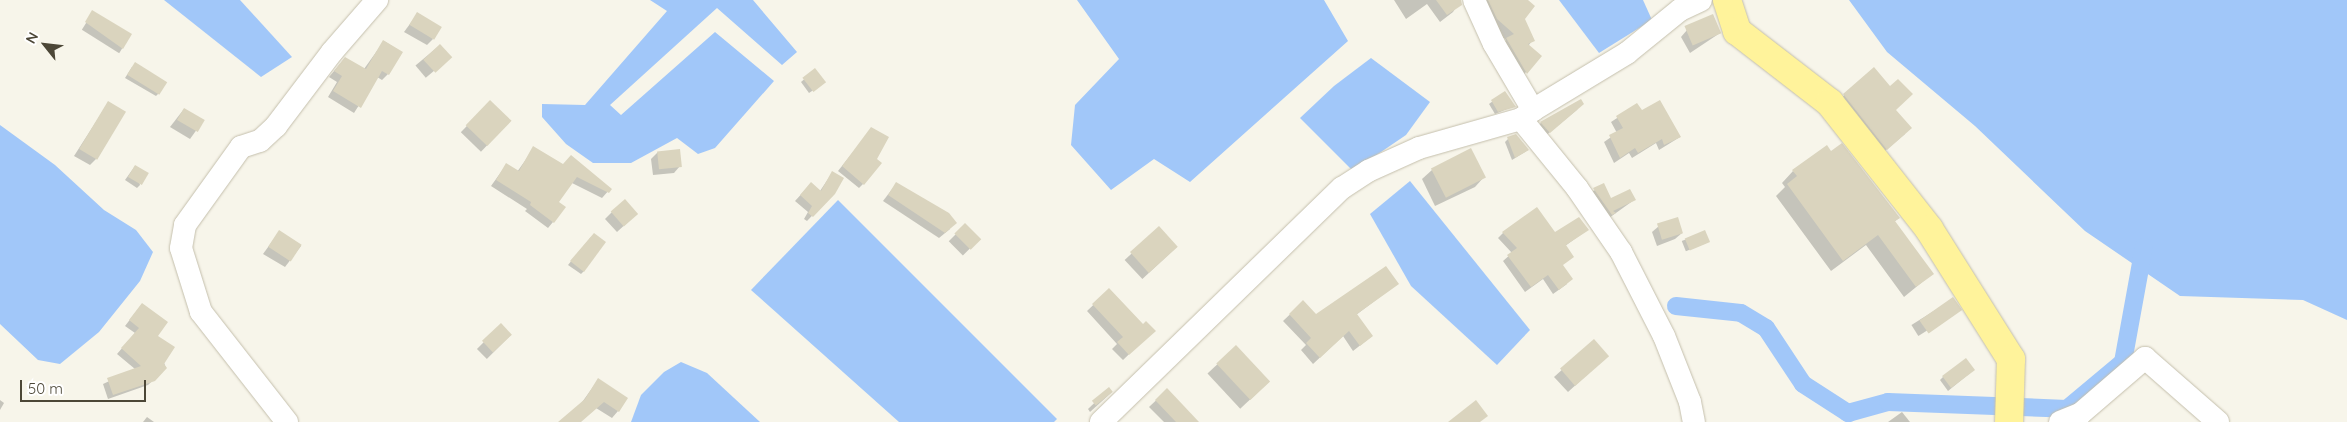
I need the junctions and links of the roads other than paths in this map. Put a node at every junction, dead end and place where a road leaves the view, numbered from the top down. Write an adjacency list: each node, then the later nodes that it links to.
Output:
1 (377, 0): 7 (street)
2 (1474, 0): 5 (street)
3 (1701, 0): 5 (street)
4 (1727, 0): 6 (main road)
5 (1526, 115): 8 (street); 9 (street)
6 (2009, 420)
7 (287, 422)
8 (1101, 422)
9 (1694, 422)
10 (2060, 422): 11 (street)
11 (2218, 422)

